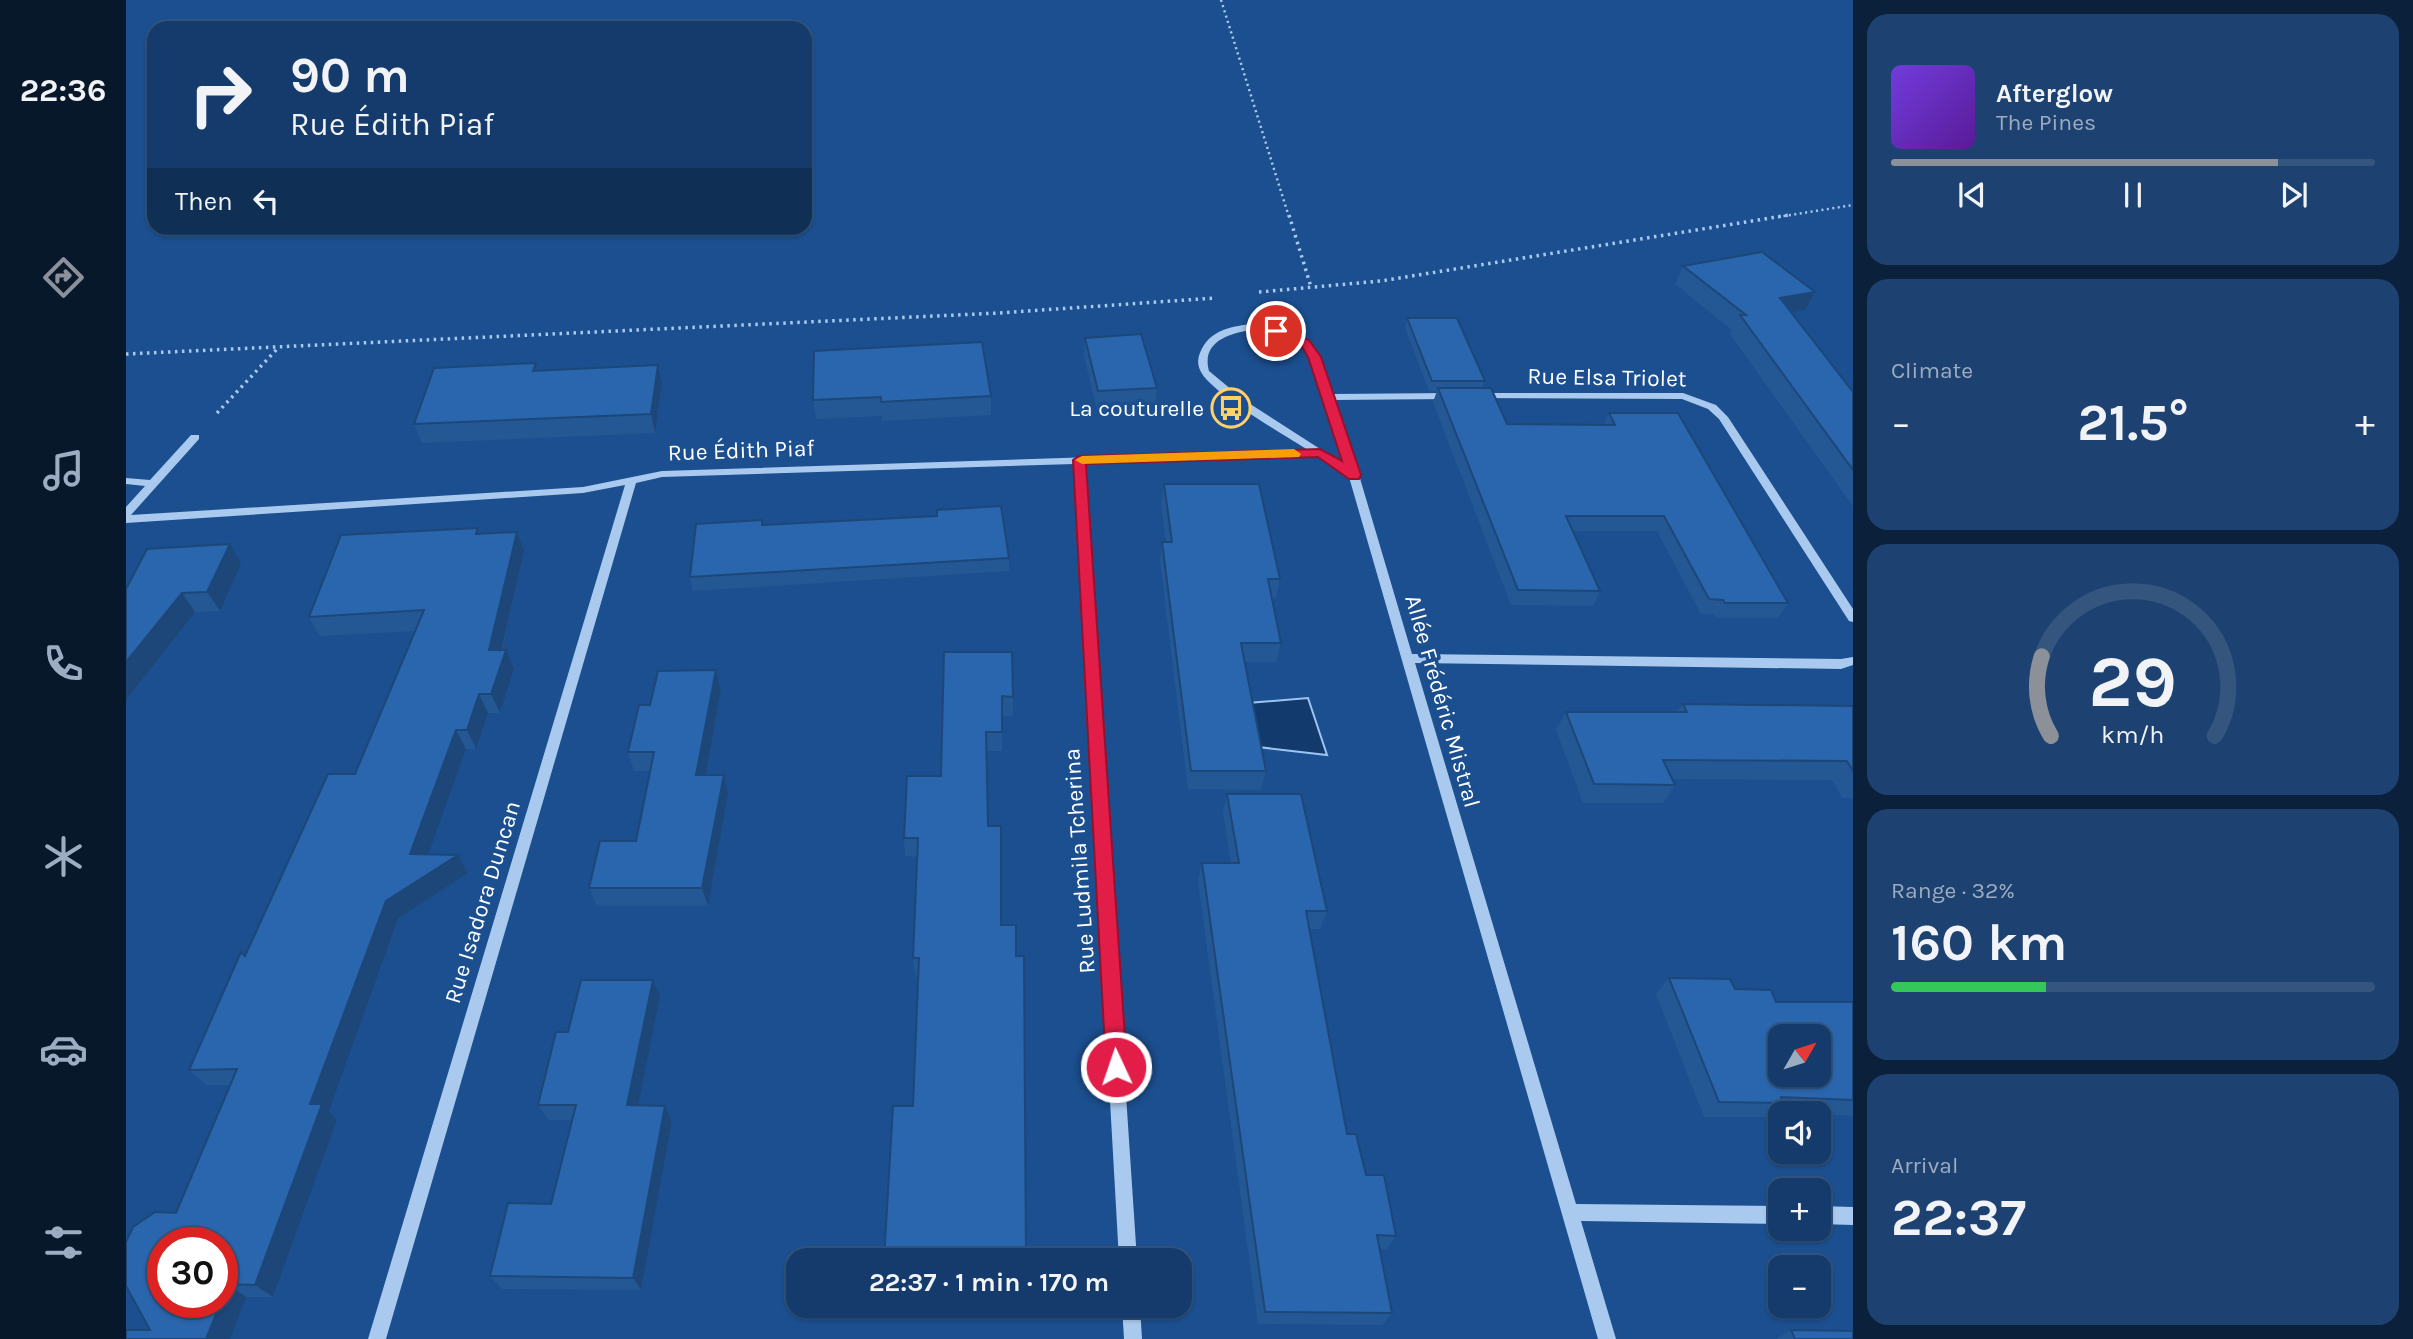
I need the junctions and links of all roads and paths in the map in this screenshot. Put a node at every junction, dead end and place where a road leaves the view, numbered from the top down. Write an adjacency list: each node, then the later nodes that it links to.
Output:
1 (1221, 0): 3 (path)
2 (1853, 205): 3 (path)
3 (1311, 287): 4 (path)
4 (1249, 293)
5 (1225, 297): 6 (path)
6 (279, 347): 7 (path); 9 (path)
7 (126, 354)
8 (1328, 397): 10 (street, Allée Frédéric Mistral); 12 (street, Allée Frédéric Mistral); 18 (street, Rue Elsa Triolet)
9 (195, 437): 15 (street)
10 (1320, 453): 11 (street, Rue Édith Piaf); 12 (street)
11 (1079, 460): 13 (street, Rue Édith Piaf); 25 (street, Rue Ludmila Tcherina)
12 (1354, 475): 19 (street, Allée Frédéric Mistral)
13 (632, 479): 17 (street, Rue Édith Piaf); 27 (street, Rue Isadora Duncan)
14 (126, 481): 15 (street)
15 (153, 484): 16 (street)
16 (126, 514)
17 (126, 519)
18 (1853, 618)
19 (1406, 658): 20 (street); 21 (street, Allée Frédéric Mistral)
20 (1853, 661)
21 (1571, 1212): 22 (street); 29 (street, Allée Frédéric Mistral)
22 (1768, 1215)
23 (1831, 1215): 24 (street)
24 (1853, 1216)
25 (1127, 1248)
26 (1132, 1318): 28 (street)
27 (377, 1339)
28 (1133, 1339)
29 (1607, 1339)

